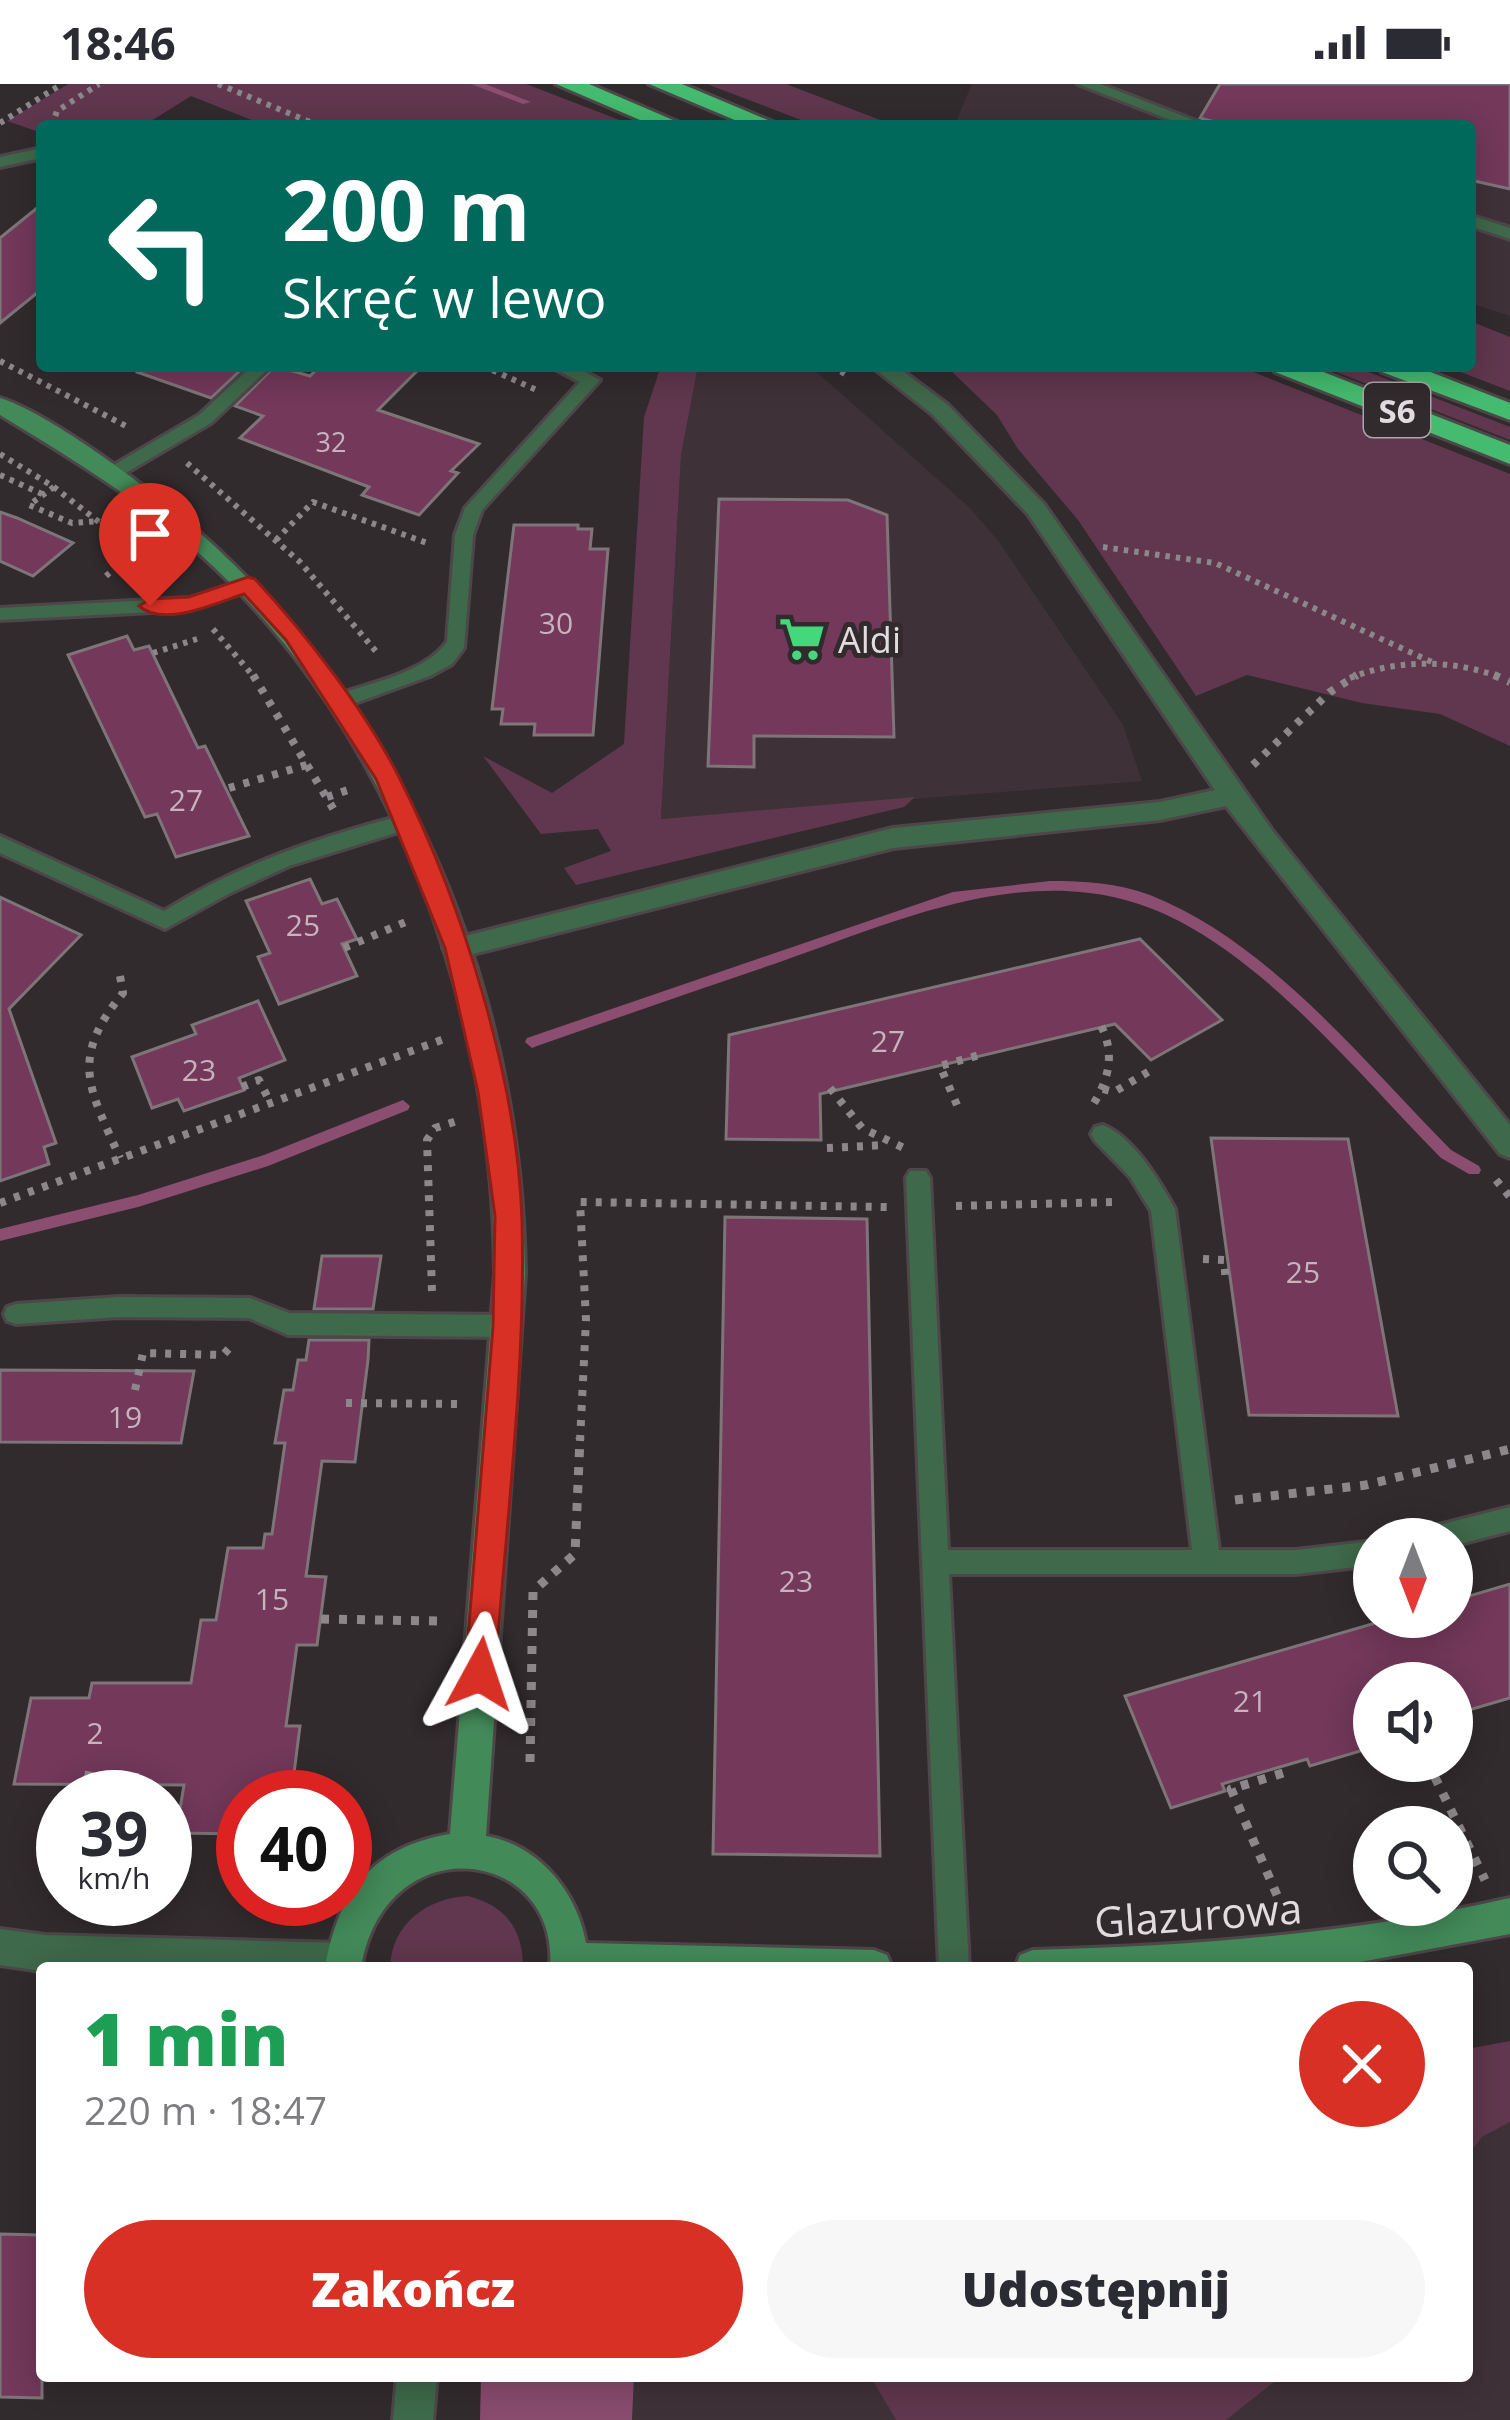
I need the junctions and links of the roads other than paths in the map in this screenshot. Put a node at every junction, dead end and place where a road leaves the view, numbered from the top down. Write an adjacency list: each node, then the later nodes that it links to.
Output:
1 (568, 84): 4 (highway)
2 (661, 84): 5 (highway)
3 (1086, 84): 6 (lane)
4 (660, 120)
5 (754, 120)
6 (1185, 120)
7 (36, 154): 8 (lane)
8 (0, 162)
9 (1476, 222): 10 (lane)
10 (1510, 234)
11 (256, 372): 19 (lane)
12 (573, 372): 22 (lane)
13 (890, 372): 23 (street)
14 (1299, 372): 18 (highway, S6)
15 (1407, 372): 17 (highway, S6)
16 (0, 405): 19 (street)
17 (1510, 412)
18 (1510, 455)
19 (113, 473): 20 (street)
20 (248, 584): 21 (lane); 22 (street)
21 (0, 614)
22 (340, 701): 24 (street)
23 (1232, 796): 26 (street); 28 (street)
24 (408, 821): 25 (lane); 26 (street)
25 (0, 844)
26 (457, 948): 31 (street)
27 (1103, 1134): 36 (lane)
28 (1510, 1146)
29 (917, 1165): 35 (lane)
30 (16, 1314): 31 (lane)
31 (507, 1326): 37 (street)
32 (1510, 1519): 33 (lane)
33 (1473, 1528)
34 (1353, 1555): 36 (lane)
35 (936, 1562): 36 (lane); 43 (lane)
36 (1207, 1562)
37 (467, 1848): 41 (street); 42 (street)
38 (1510, 1916): 44 (street, Glazurowa)
39 (0, 1947): 40 (street)
40 (283, 1962)
41 (343, 1962)
42 (568, 1962)
43 (954, 1962)
44 (1180, 1962)
45 (416, 2382): 46 (street)
46 (413, 2420)

